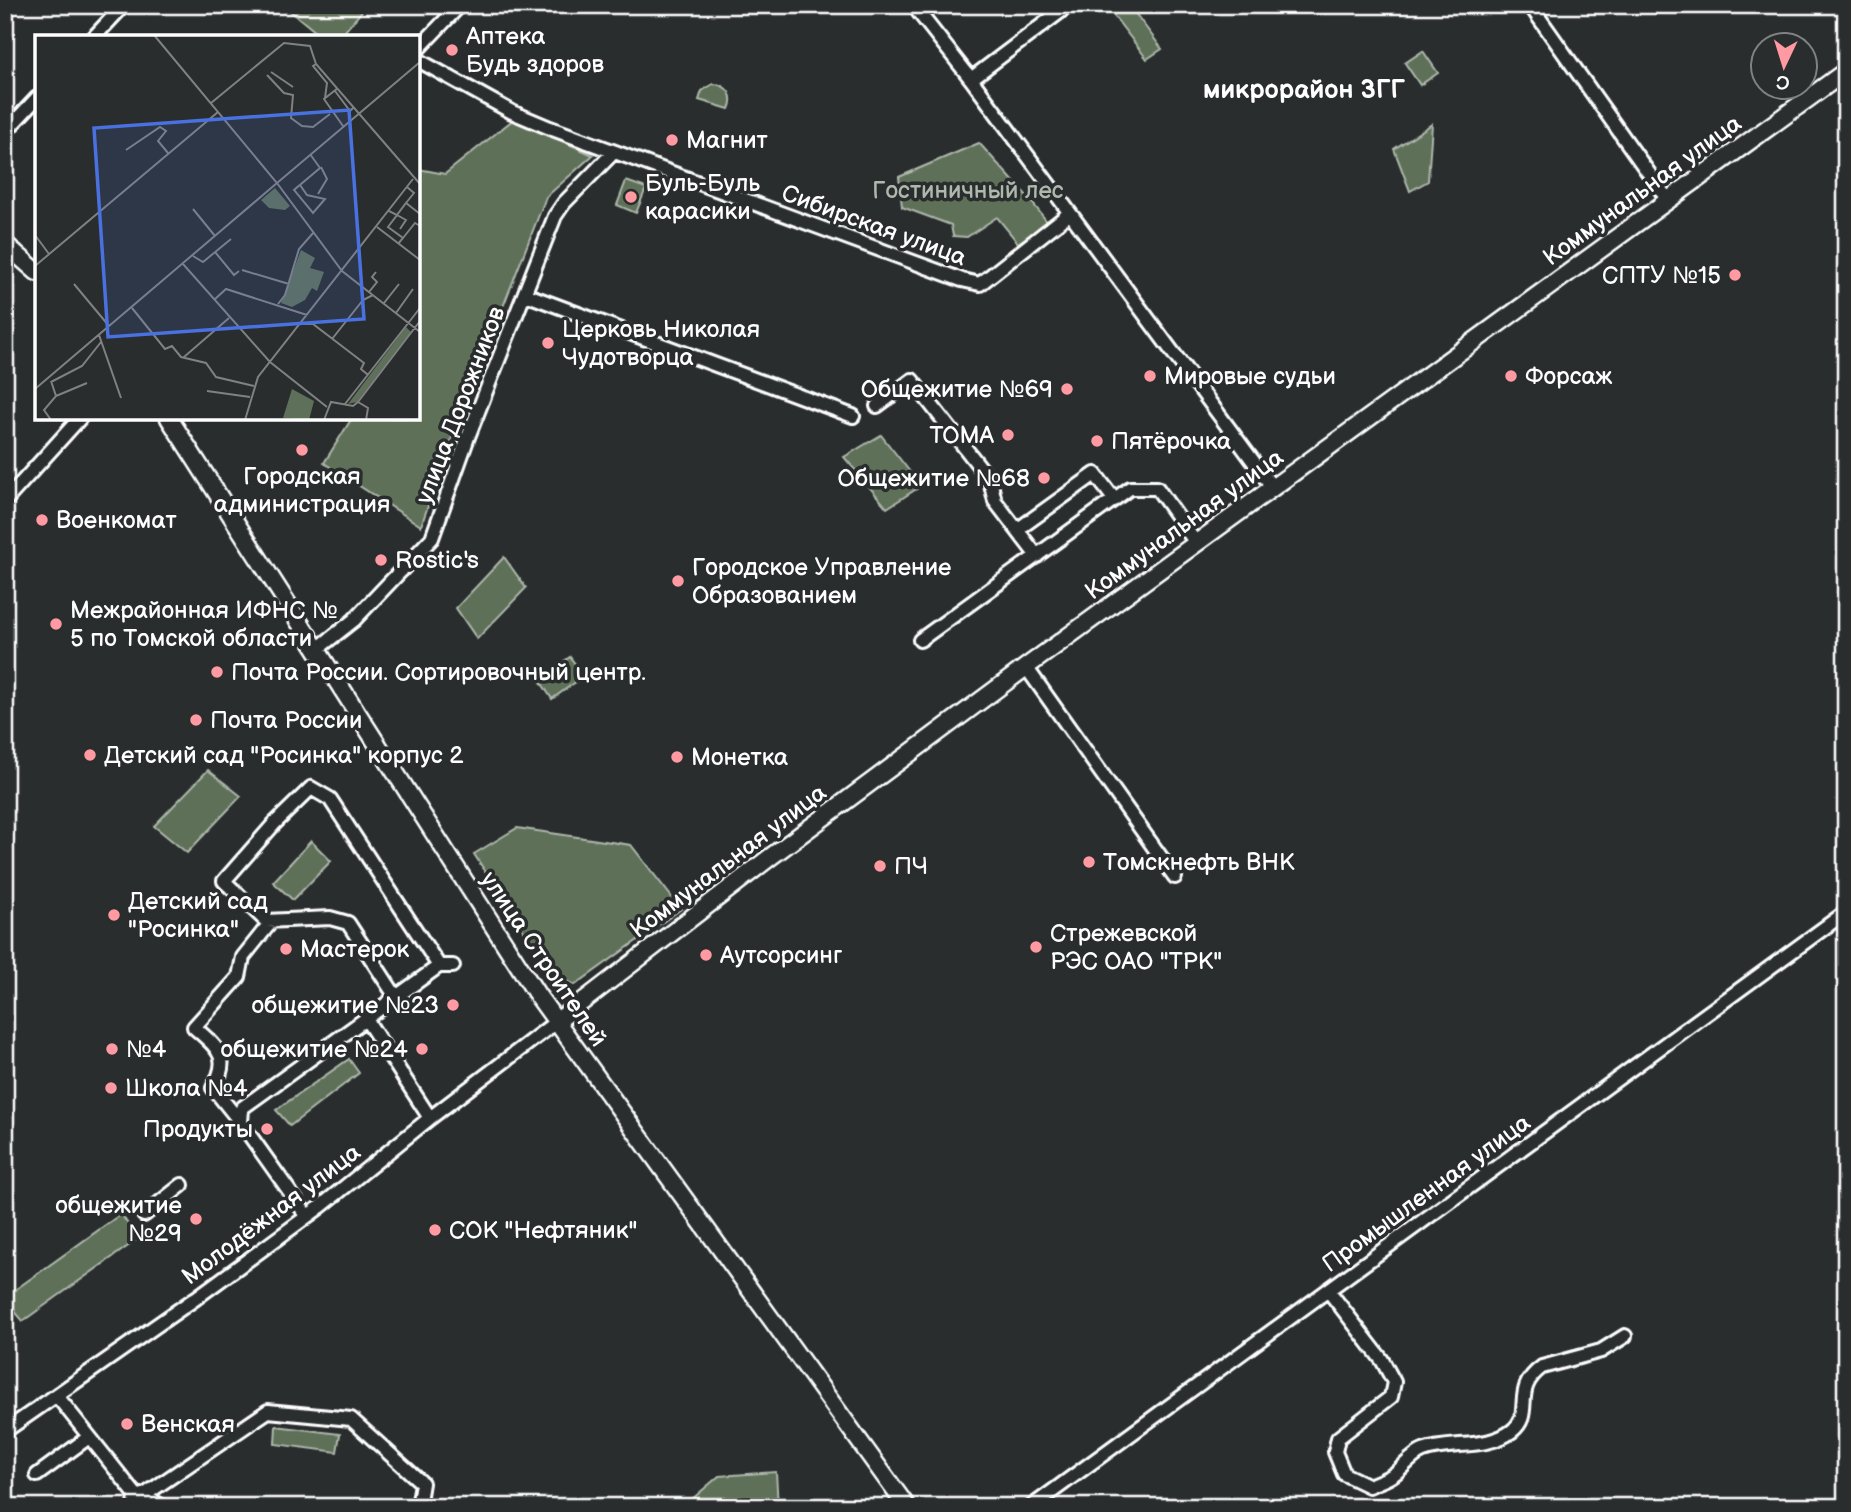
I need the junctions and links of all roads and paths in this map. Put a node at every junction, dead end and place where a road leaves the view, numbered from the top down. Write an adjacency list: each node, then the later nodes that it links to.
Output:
1 (124, 5): 6 (street)
2 (460, 5): 7 (street)
3 (913, 5): 9 (street)
4 (1069, 5): 9 (street)
5 (1530, 5): 14 (street)
6 (96, 35)
7 (420, 47)
8 (420, 61): 13 (street, Сибирская улица)
9 (971, 79): 15 (street)
10 (1843, 80): 14 (main road, Коммунальная улица)
11 (35, 100): 12 (street)
12 (5, 132)
13 (613, 153): 15 (street, Сибирская улица); 18 (street, улица Дорожников)
14 (1667, 199): 23 (main road, Коммунальная улица)
15 (1070, 213): 23 (street)
16 (5, 243): 17 (main road)
17 (35, 270)
18 (525, 294): 20 (street); 30 (street, улица Дорожников)
19 (877, 406): 26 (street)
20 (852, 416)
21 (78, 420): 25 (street)
22 (170, 420): 30 (main road, улица Строителей)
23 (1273, 488): 27 (main road, Коммунальная улица)
24 (1114, 499): 26 (street); 27 (street); 28 (street)
25 (5, 500)
26 (1017, 530): 28 (street)
27 (1196, 543): 31 (main road, Коммунальная улица)
28 (1037, 556): 29 (street)
29 (920, 640)
30 (316, 650): 39 (main road, улица Строителей)
31 (1026, 667): 32 (street); 39 (main road, Коммунальная улица)
32 (1175, 877)
33 (1846, 912): 45 (street, Промышленная улица)
34 (271, 922): 35 (street); 37 (street); 41 (street)
35 (439, 966): 36 (street); 37 (street)
36 (453, 966)
37 (396, 997): 38 (street)
38 (366, 1018): 40 (street); 41 (street)
39 (556, 1022): 40 (street, Молодёжная улица); 54 (main road, улица Строителей)
40 (430, 1118): 44 (street, Молодёжная улица)
41 (241, 1123): 44 (street)
42 (182, 1185): 43 (street)
43 (144, 1215)
44 (307, 1216): 47 (street, Молодёжная улица)
45 (1328, 1290): 46 (street); 55 (street, Промышленная улица)
46 (1625, 1336)
47 (57, 1396): 48 (street, Молодёжная улица); 49 (street)
48 (5, 1431)
49 (89, 1437): 50 (street); 51 (street)
50 (37, 1475)
51 (138, 1499): 52 (street); 53 (street)
52 (163, 1507)
53 (418, 1507)
54 (907, 1507)
55 (1031, 1507)

